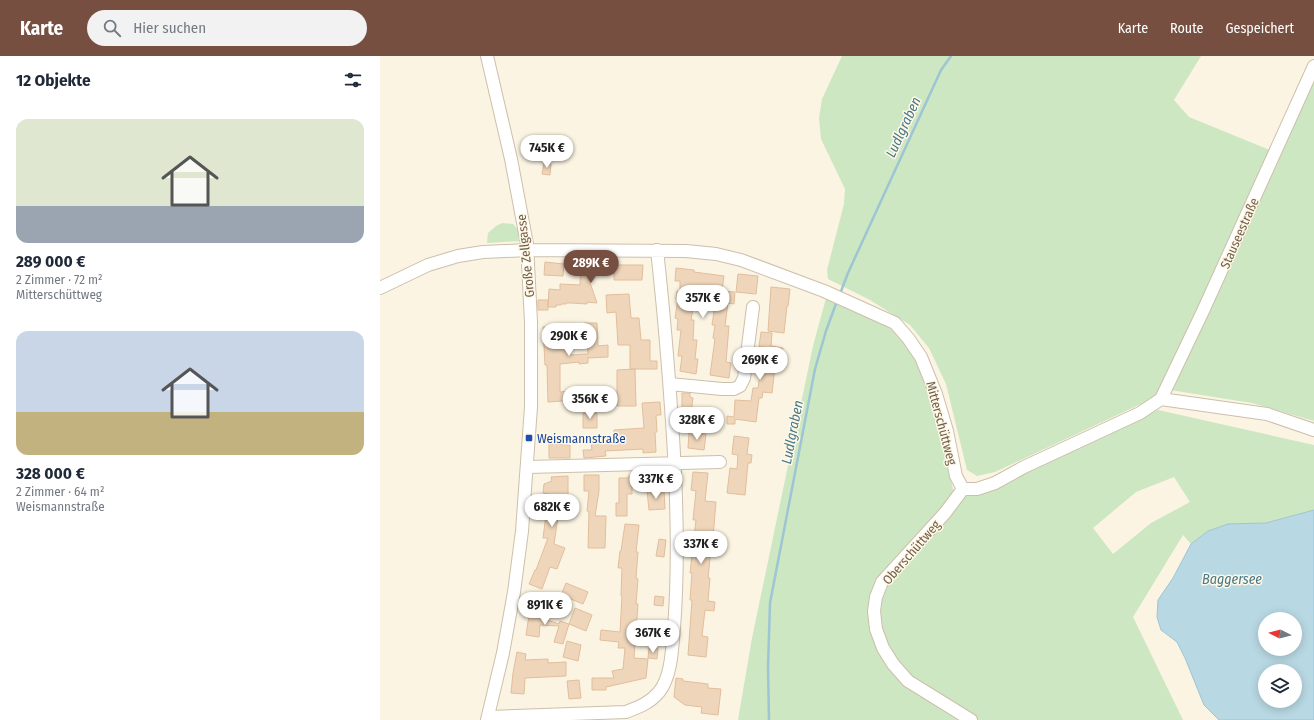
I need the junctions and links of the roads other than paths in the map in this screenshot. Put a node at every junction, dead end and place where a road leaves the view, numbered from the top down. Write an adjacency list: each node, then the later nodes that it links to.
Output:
1 (487, 56): 3 (street, Große Zellgasse)
2 (1314, 66): 8 (street, Stauseestraße)
3 (528, 250): 4 (street, Mitterschüttweg); 5 (street, Mitterschüttweg); 12 (street, Große Zellgasse)
4 (657, 250): 7 (street); 13 (street, Mitterschüttweg)
5 (380, 288)
6 (753, 307): 7 (street)
7 (670, 384): 10 (street)
8 (1161, 399): 9 (street); 13 (street)
9 (1314, 430)
10 (674, 462): 11 (street); 12 (street); 14 (street)
11 (720, 462)
12 (528, 467): 15 (street, Große Zellgasse)
13 (963, 489): 16 (street, Oberschüttweg)
14 (580, 716): 15 (street)
15 (488, 718)
16 (971, 720)

